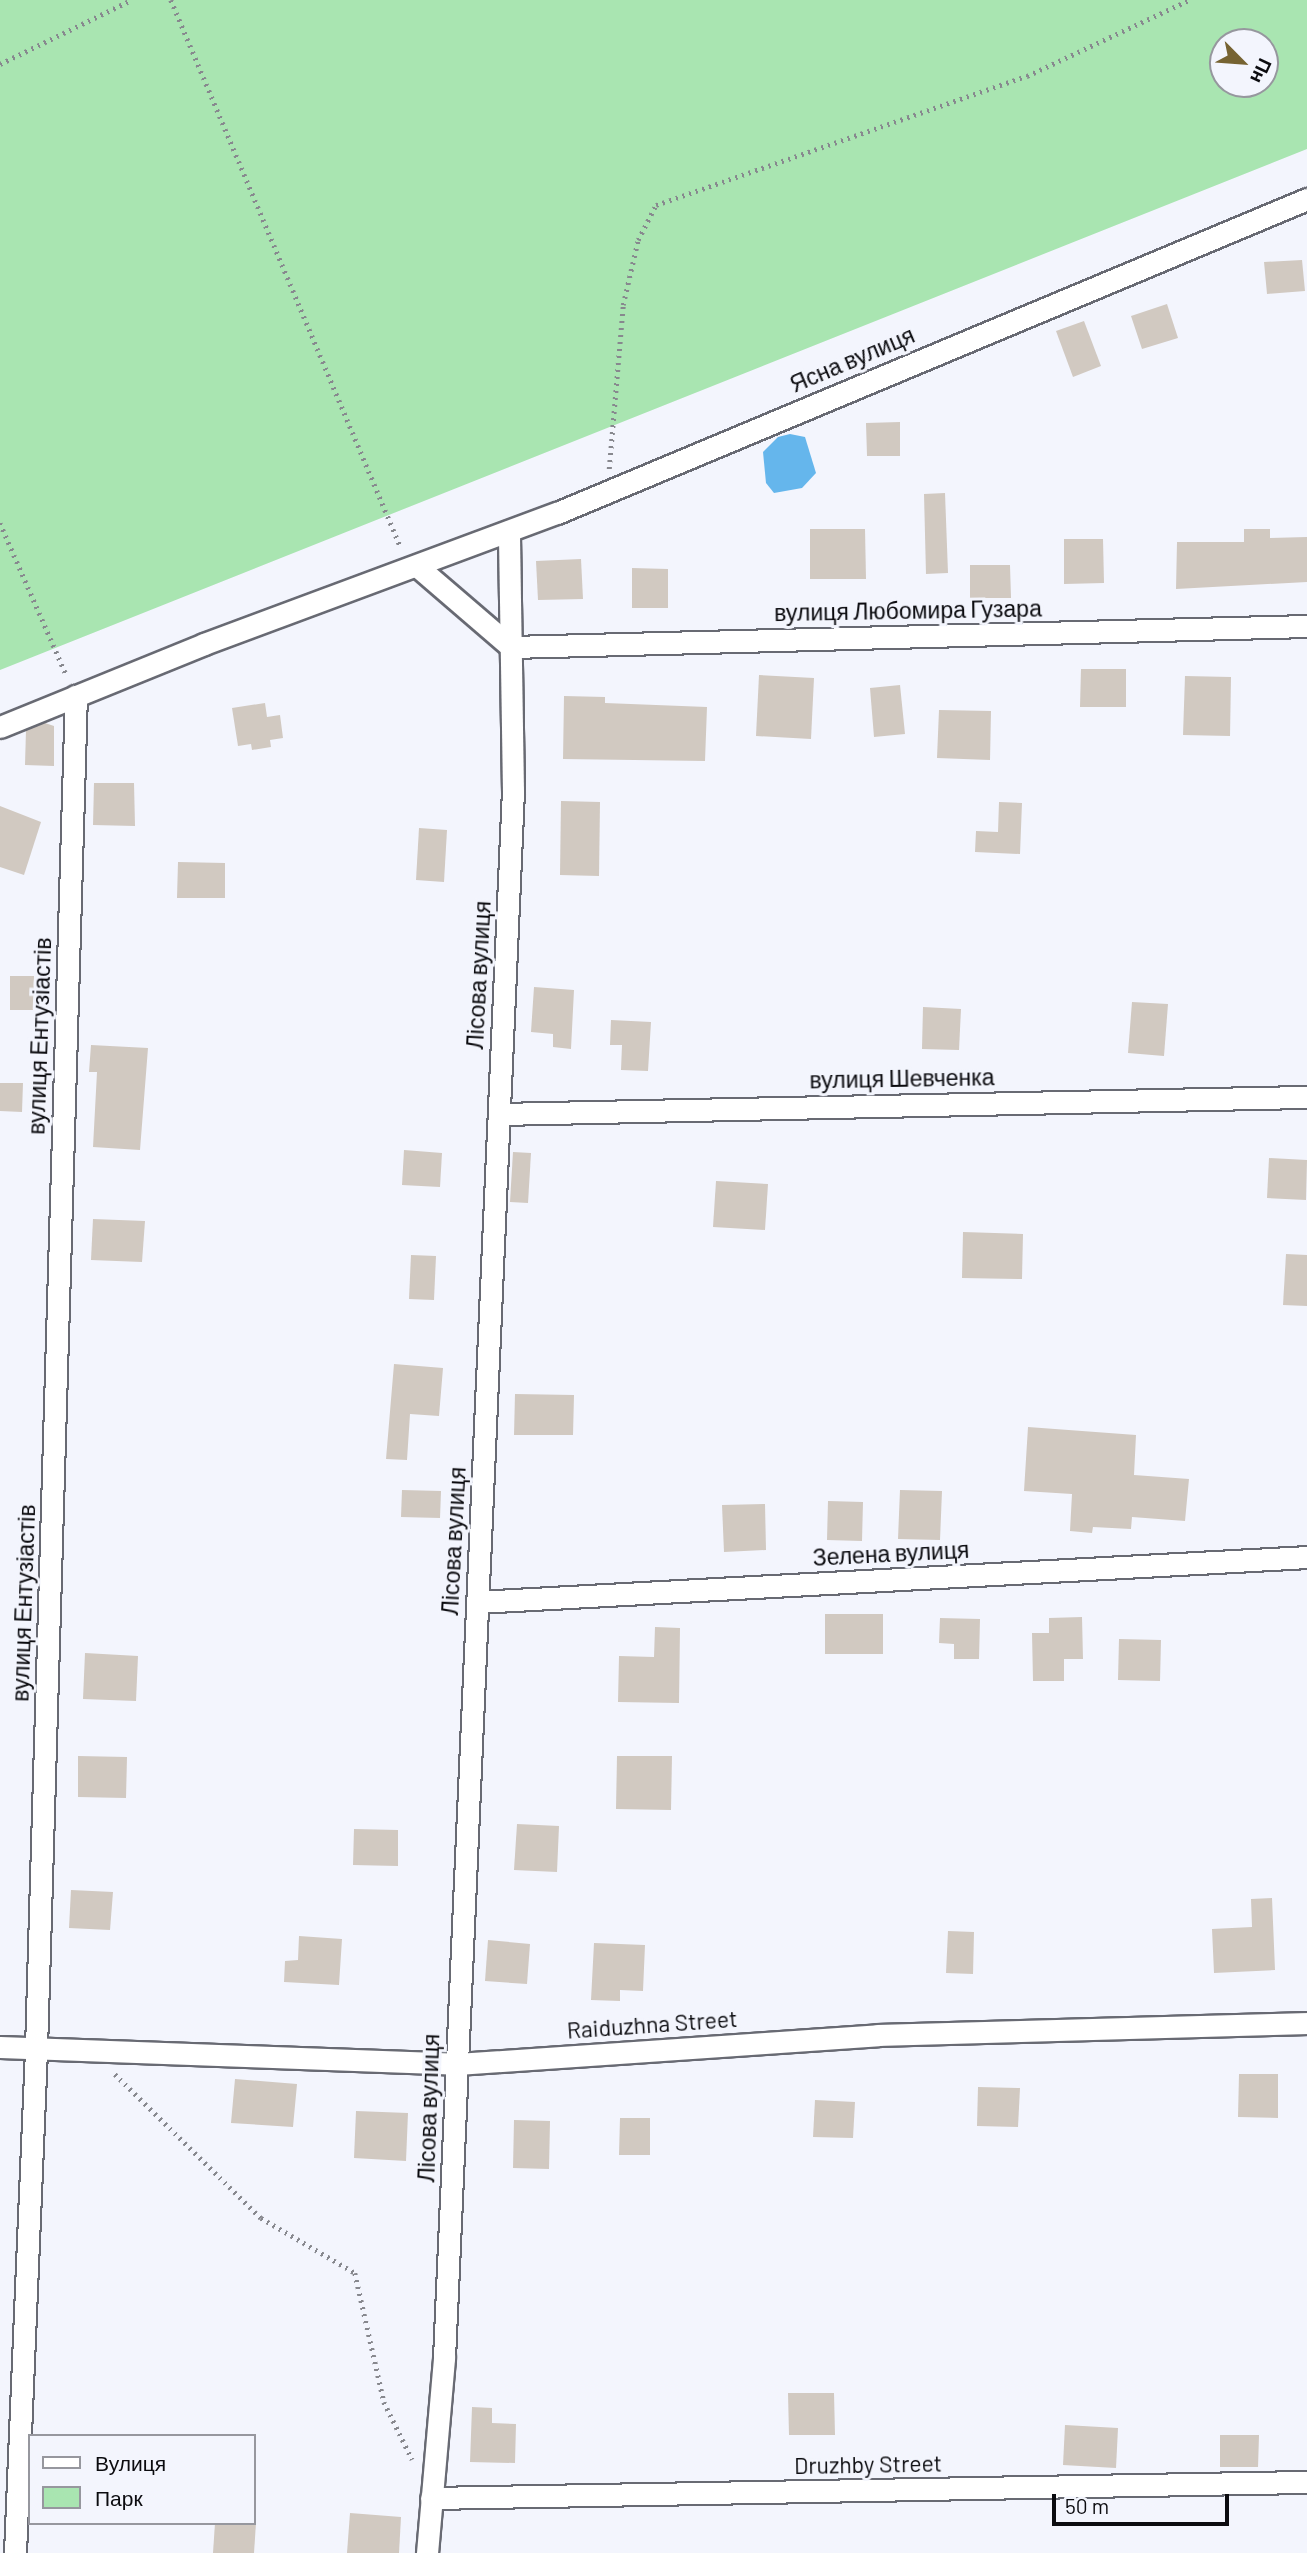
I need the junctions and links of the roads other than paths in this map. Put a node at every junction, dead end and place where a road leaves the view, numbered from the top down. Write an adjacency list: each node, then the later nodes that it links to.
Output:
1 (1307, 199): 2 (street, Ясна вулиця)
2 (509, 531): 3 (street, Ясна вулиця); 5 (street, Лісова вулиця)
3 (418, 567): 5 (street); 6 (street, Ясна вулиця)
4 (1307, 626): 5 (street, вулиця Любомира Гузара)
5 (511, 647): 9 (street, Лісова вулиця)
6 (76, 696): 7 (street, Ясна вулиця); 14 (street, вулиця Ентузіастів)
7 (0, 727)
8 (1307, 1097): 9 (street, вулиця Шевченка)
9 (499, 1114): 11 (street, Лісова вулиця)
10 (1307, 1557): 11 (street, Зелена вулиця)
11 (477, 1602): 15 (street, Лісова вулиця)
12 (1307, 2023): 15 (street, Raiduzhna Street)
13 (0, 2047): 14 (street, Raiduzhna Street)
14 (36, 2049): 15 (street, Raiduzhna Street); 18 (street, вулиця Ентузіастів)
15 (457, 2064): 17 (street, Лісова вулиця)
16 (1307, 2482): 17 (street, Druzhby Street)
17 (431, 2498): 19 (street, Лісова вулиця)
18 (15, 2553)
19 (427, 2553)

